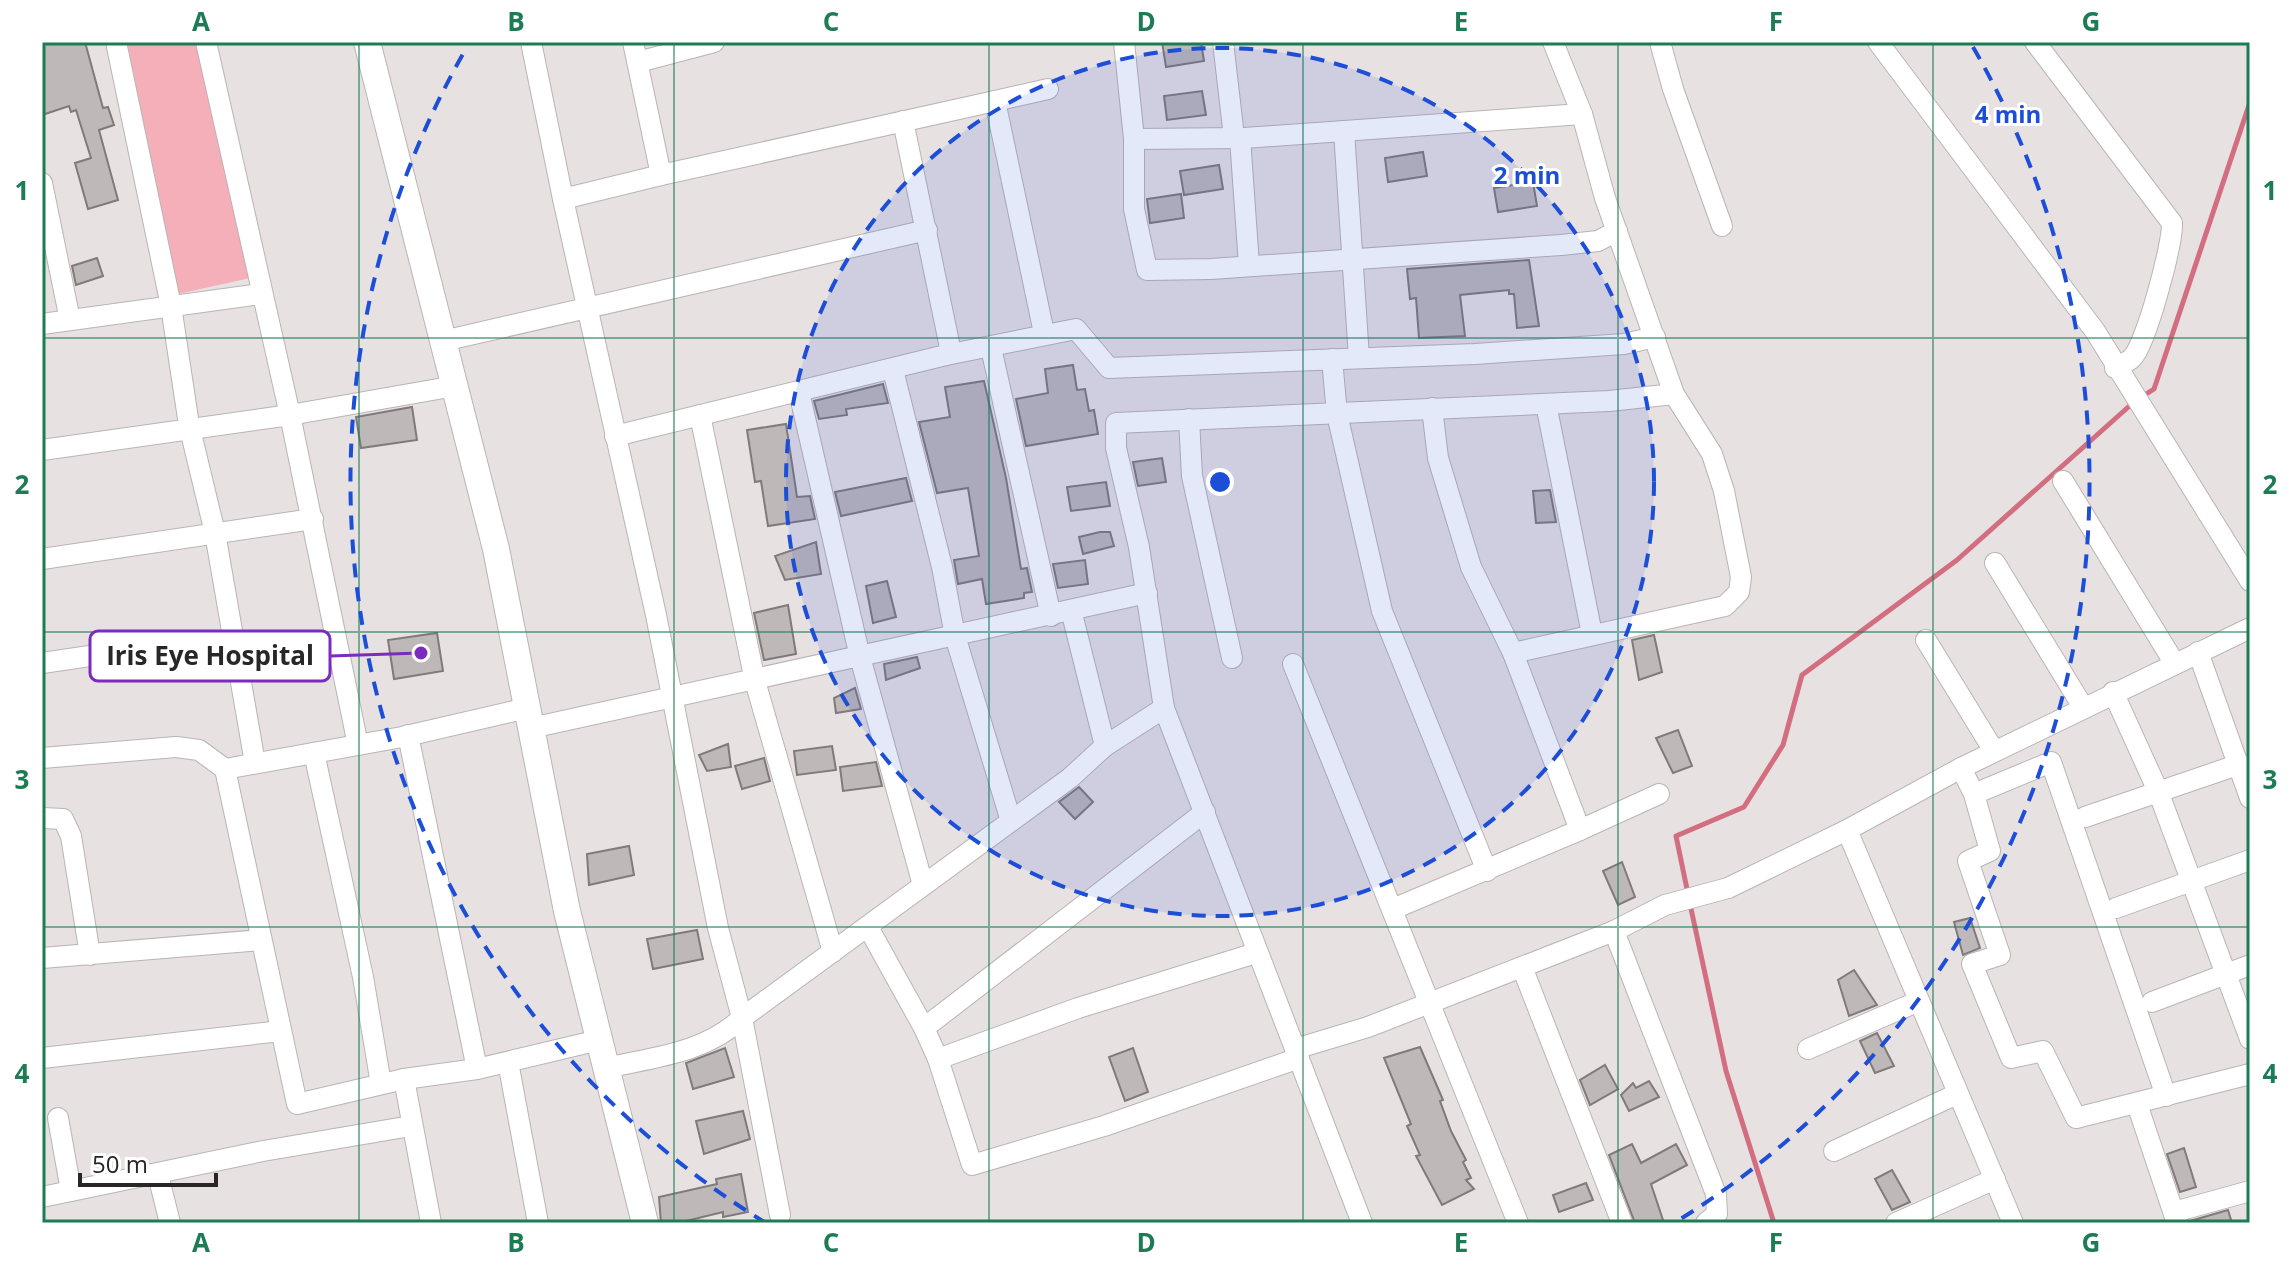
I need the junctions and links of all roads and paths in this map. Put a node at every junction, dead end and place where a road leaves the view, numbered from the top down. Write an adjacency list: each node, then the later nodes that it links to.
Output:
1 (116, 42): 29 (street)
2 (206, 42): 28 (street)
3 (367, 42): 35 (street)
4 (531, 42): 22 (street)
5 (714, 42): 12 (street)
6 (1124, 42): 19 (street)
7 (1223, 42): 18 (street)
8 (1553, 42): 15 (street)
9 (1660, 42): 23 (street)
10 (1878, 42): 40 (street)
11 (2035, 42): 40 (street)
12 (636, 52): 20 (street)
13 (1048, 89): 14 (street)
14 (995, 101): 16 (street); 33 (street)
15 (1582, 114): 17 (street); 25 (street)
16 (903, 121): 20 (street); 24 (street)
17 (1344, 131): 18 (street); 26 (street)
18 (1237, 138): 19 (street); 27 (street)
19 (1134, 139): 27 (street)
20 (661, 175): 22 (street)
21 (42, 183): 31 (street)
22 (563, 199): 30 (street)
23 (1722, 226)
24 (927, 230): 30 (street); 37 (street)
25 (1617, 231): 26 (street); 34 (street)
26 (1353, 260): 27 (street); 38 (street)
27 (1249, 265)
28 (261, 294): 29 (street); 48 (street)
29 (171, 306): 31 (street); 51 (street)
30 (590, 307): 35 (street); 52 (street)
31 (70, 320): 32 (street)
32 (42, 324)
33 (1044, 333): 36 (street); 39 (street)
34 (1655, 337): 38 (street); 44 (street)
35 (443, 341): 42 (street)
36 (991, 348): 37 (street); 61 (street)
37 (946, 355): 41 (street)
38 (1359, 358): 39 (street)
39 (1332, 359): 47 (street)
40 (2115, 368): 59 (street)
41 (893, 370): 43 (street); 64 (street)
42 (455, 386): 48 (street); 79 (street)
43 (799, 392): 49 (street); 69 (street)
44 (1674, 394): 45 (street); 63 (street)
45 (1546, 404): 46 (street); 63 (street)
46 (1432, 408): 47 (street); 68 (street)
47 (1337, 414): 50 (street); 101 (street)
48 (290, 415): 51 (street); 55 (street)
49 (700, 415): 52 (street); 74 (street)
50 (1189, 419): 60 (street); 70 (street)
51 (190, 429): 53 (street); 56 (street)
52 (615, 436): 76 (street)
53 (42, 450)
54 (2063, 481): 73 (street)
55 (313, 519): 56 (street); 81 (street)
56 (215, 533): 57 (street); 86 (street)
57 (42, 559)
58 (1995, 563): 77 (street)
59 (2250, 581)
60 (1147, 593): 61 (street); 78 (street)
61 (1061, 613): 64 (street); 82 (street)
62 (2250, 628): 67 (street)
63 (1592, 634): 68 (street)
64 (955, 636): 69 (street); 97 (street)
65 (1926, 640): 83 (street)
66 (172, 644): 71 (street)
67 (2198, 652): 73 (street); 87 (street)
68 (1513, 653): 98 (street)
69 (860, 657): 74 (street); 103 (street)
70 (1232, 658)
71 (42, 663)
72 (1293, 664): 105 (street)
73 (2175, 664): 75 (street)
74 (755, 681): 76 (street); 109 (street)
75 (2113, 692): 77 (street); 90 (street)
76 (673, 698): 79 (street); 119 (street)
77 (2083, 707): 83 (street)
78 (1164, 708): 82 (street); 94 (street)
79 (529, 718): 80 (street); 123 (street)
80 (408, 735): 81 (street); 130 (street)
81 (358, 745): 84 (street)
82 (1105, 746): 97 (street)
83 (1994, 751): 88 (street)
84 (314, 753): 86 (street); 133 (street)
85 (42, 758): 89 (street)
86 (255, 763): 89 (street)
87 (2240, 764): 90 (street); 93 (street)
88 (1961, 768): 92 (street); 99 (street)
89 (225, 769): 108 (street)
90 (2158, 791): 95 (street); 102 (street)
91 (1659, 794): 98 (street)
92 (1974, 794): 135 (street); 136 (street)
93 (2250, 798)
94 (1205, 812): 110 (street); 120 (street)
95 (2085, 817)
96 (42, 818): 111 (street)
97 (1011, 821): 103 (street)
98 (1580, 830): 101 (street)
99 (1847, 830): 107 (street); 116 (street)
100 (2250, 860): 102 (street)
101 (1487, 871): 105 (street)
102 (2190, 883): 104 (street); 115 (street)
103 (923, 885): 106 (street)
104 (2116, 908)
105 (1393, 909): 118 (street)
106 (868, 927): 109 (street); 120 (street)
107 (1614, 931): 114 (street); 154 (street)
108 (261, 940): 111 (street); 121 (street)
109 (833, 952): 119 (street)
110 (1256, 953): 125 (street); 127 (street)
111 (90, 955): 112 (street)
112 (42, 958)
113 (2250, 965): 115 (street)
114 (1522, 967): 118 (street); 153 (street)
115 (2223, 974): 117 (street); 122 (street)
116 (1919, 1001): 124 (street); 134 (street)
117 (2152, 1002)
118 (1428, 1003): 125 (street); 152 (street)
119 (742, 1018): 129 (street); 145 (street)
120 (924, 1028): 127 (street)
121 (281, 1031): 126 (street); 133 (street)
122 (2250, 1039)
123 (599, 1040): 128 (street); 129 (street)
124 (1808, 1049)
125 (1297, 1054): 127 (street); 151 (street)
126 (42, 1058)
127 (938, 1059)
128 (508, 1062): 130 (street); 149 (street)
129 (606, 1068): 150 (street)
130 (477, 1069): 132 (street)
131 (2250, 1074): 135 (street)
132 (404, 1079): 133 (street); 138 (street)
133 (381, 1084)
134 (1957, 1094): 139 (street); 141 (street)
135 (2166, 1096): 136 (street)
136 (2137, 1104): 146 (street)
137 (58, 1118): 142 (street)
138 (411, 1126): 140 (street); 147 (street)
139 (1834, 1151)
140 (158, 1175): 142 (street); 148 (street)
141 (1995, 1179): 155 (street); 156 (street)
142 (71, 1191): 144 (street)
143 (2250, 1191): 146 (street)
144 (42, 1197)
145 (780, 1215)
146 (2176, 1218)
147 (427, 1222)
148 (170, 1223)
149 (538, 1223)
150 (645, 1223)
151 (1362, 1223)
152 (1518, 1223)
153 (1622, 1223)
154 (1706, 1223)
155 (1896, 1223)
156 (2013, 1223)

